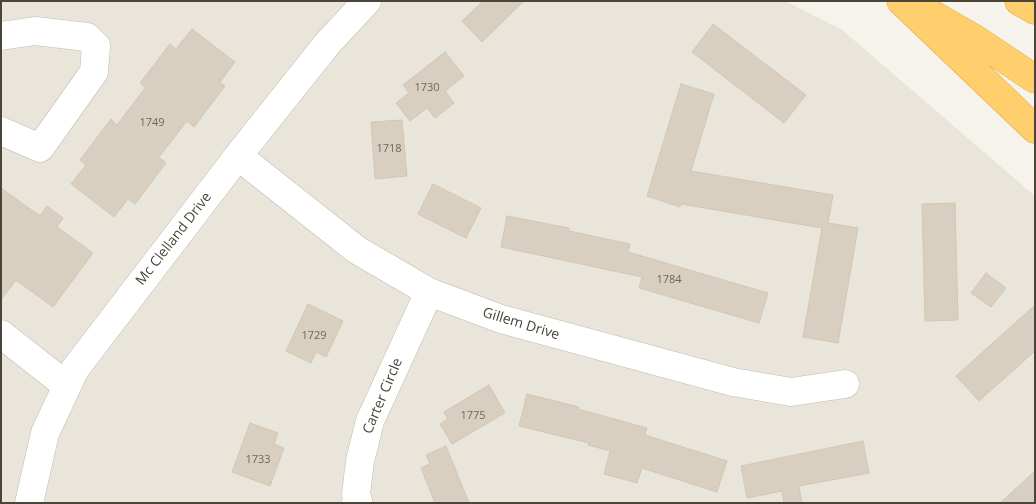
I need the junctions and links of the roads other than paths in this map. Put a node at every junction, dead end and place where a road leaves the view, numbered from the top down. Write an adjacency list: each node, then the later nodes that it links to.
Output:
1 (367, 1): 10 (street, Mc Clelland Drive)
2 (901, 1): 8 (highway)
3 (910, 1): 7 (highway)
4 (1020, 1): 5 (highway)
5 (1035, 10)
6 (1, 36): 9 (street)
7 (1035, 79)
8 (1035, 129)
9 (1, 131)
10 (238, 156): 11 (street, Gillem Drive); 14 (street, Mc Clelland Drive)
11 (429, 292): 13 (street, Gillem Drive); 15 (street, Carter Circle)
12 (1, 334): 14 (street)
13 (845, 384)
14 (67, 386): 16 (street, Mc Clelland Drive)
15 (358, 502)
16 (29, 503)

